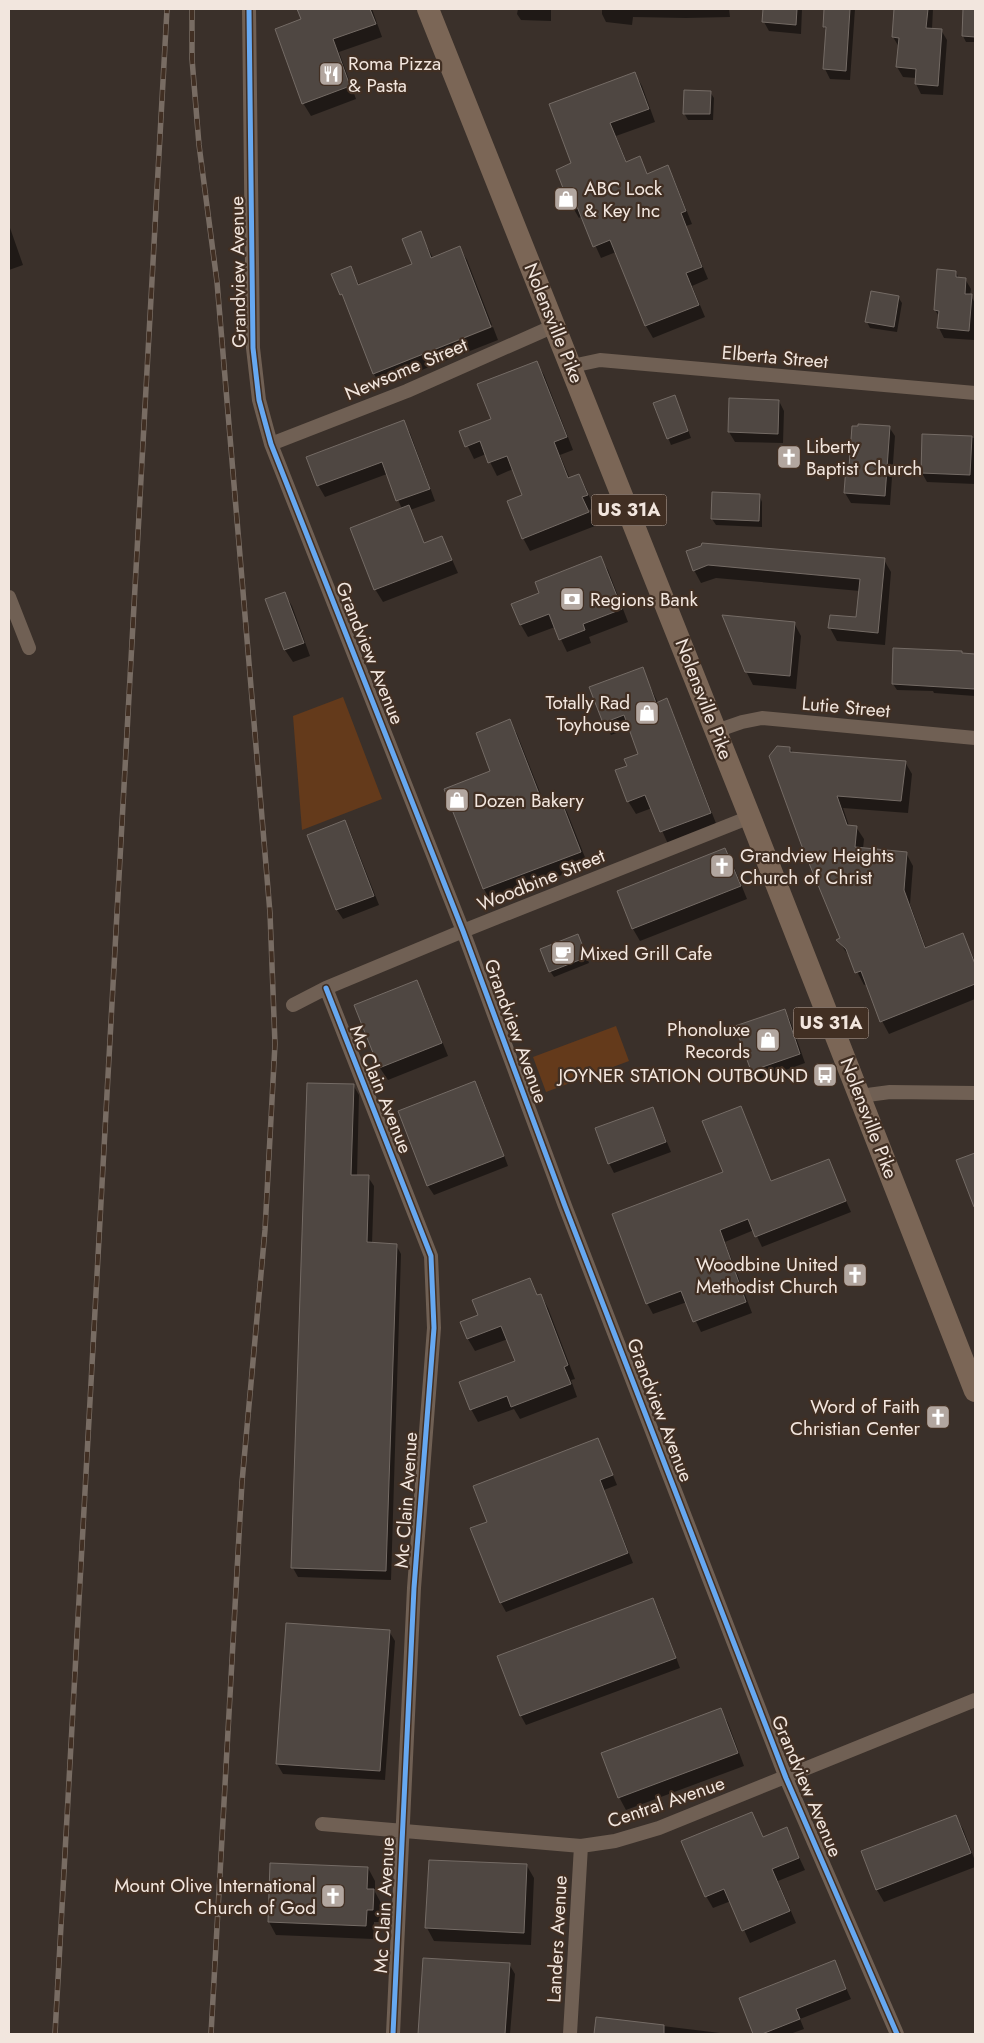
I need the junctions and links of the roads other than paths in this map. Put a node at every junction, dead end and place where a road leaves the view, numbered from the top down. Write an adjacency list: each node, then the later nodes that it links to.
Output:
1 (249, 9): 6 (street, Grandview Avenue)
2 (428, 9): 3 (main road, Nolensville Pike / US 31A)
3 (554, 326): 4 (main road, Nolensville Pike / US 31A); 6 (street, Newsome Street)
4 (572, 366): 5 (street, Elberta Street); 9 (main road, Nolensville Pike / US 31A)
5 (975, 393)
6 (271, 444): 12 (street, Grandview Avenue)
7 (9, 597): 8 (street)
8 (29, 648)
9 (716, 731): 10 (street, Lutie Street); 11 (main road, Nolensville Pike / US 31A)
10 (975, 738)
11 (750, 817): 12 (street, Woodbine Street); 16 (main road, Nolensville Pike / US 31A)
12 (463, 931): 13 (street, Woodbine Street); 19 (street, Grandview Avenue)
13 (326, 988): 14 (street, Woodbine Street); 21 (street, Mc Clain Avenue)
14 (293, 1006)
15 (975, 1093): 16 (street)
16 (860, 1096): 17 (main road, Nolensville Pike / US 31A)
17 (975, 1391)
18 (975, 1700): 19 (street, Central Avenue)
19 (786, 1778): 22 (street, Central Avenue); 25 (street, Grandview Avenue)
20 (322, 1824): 21 (street, Central Avenue)
21 (402, 1832): 22 (street, Central Avenue); 23 (street, Mc Clain Avenue)
22 (581, 1846): 24 (street, Landers Avenue)
23 (393, 2034)
24 (570, 2034)
25 (897, 2034)

